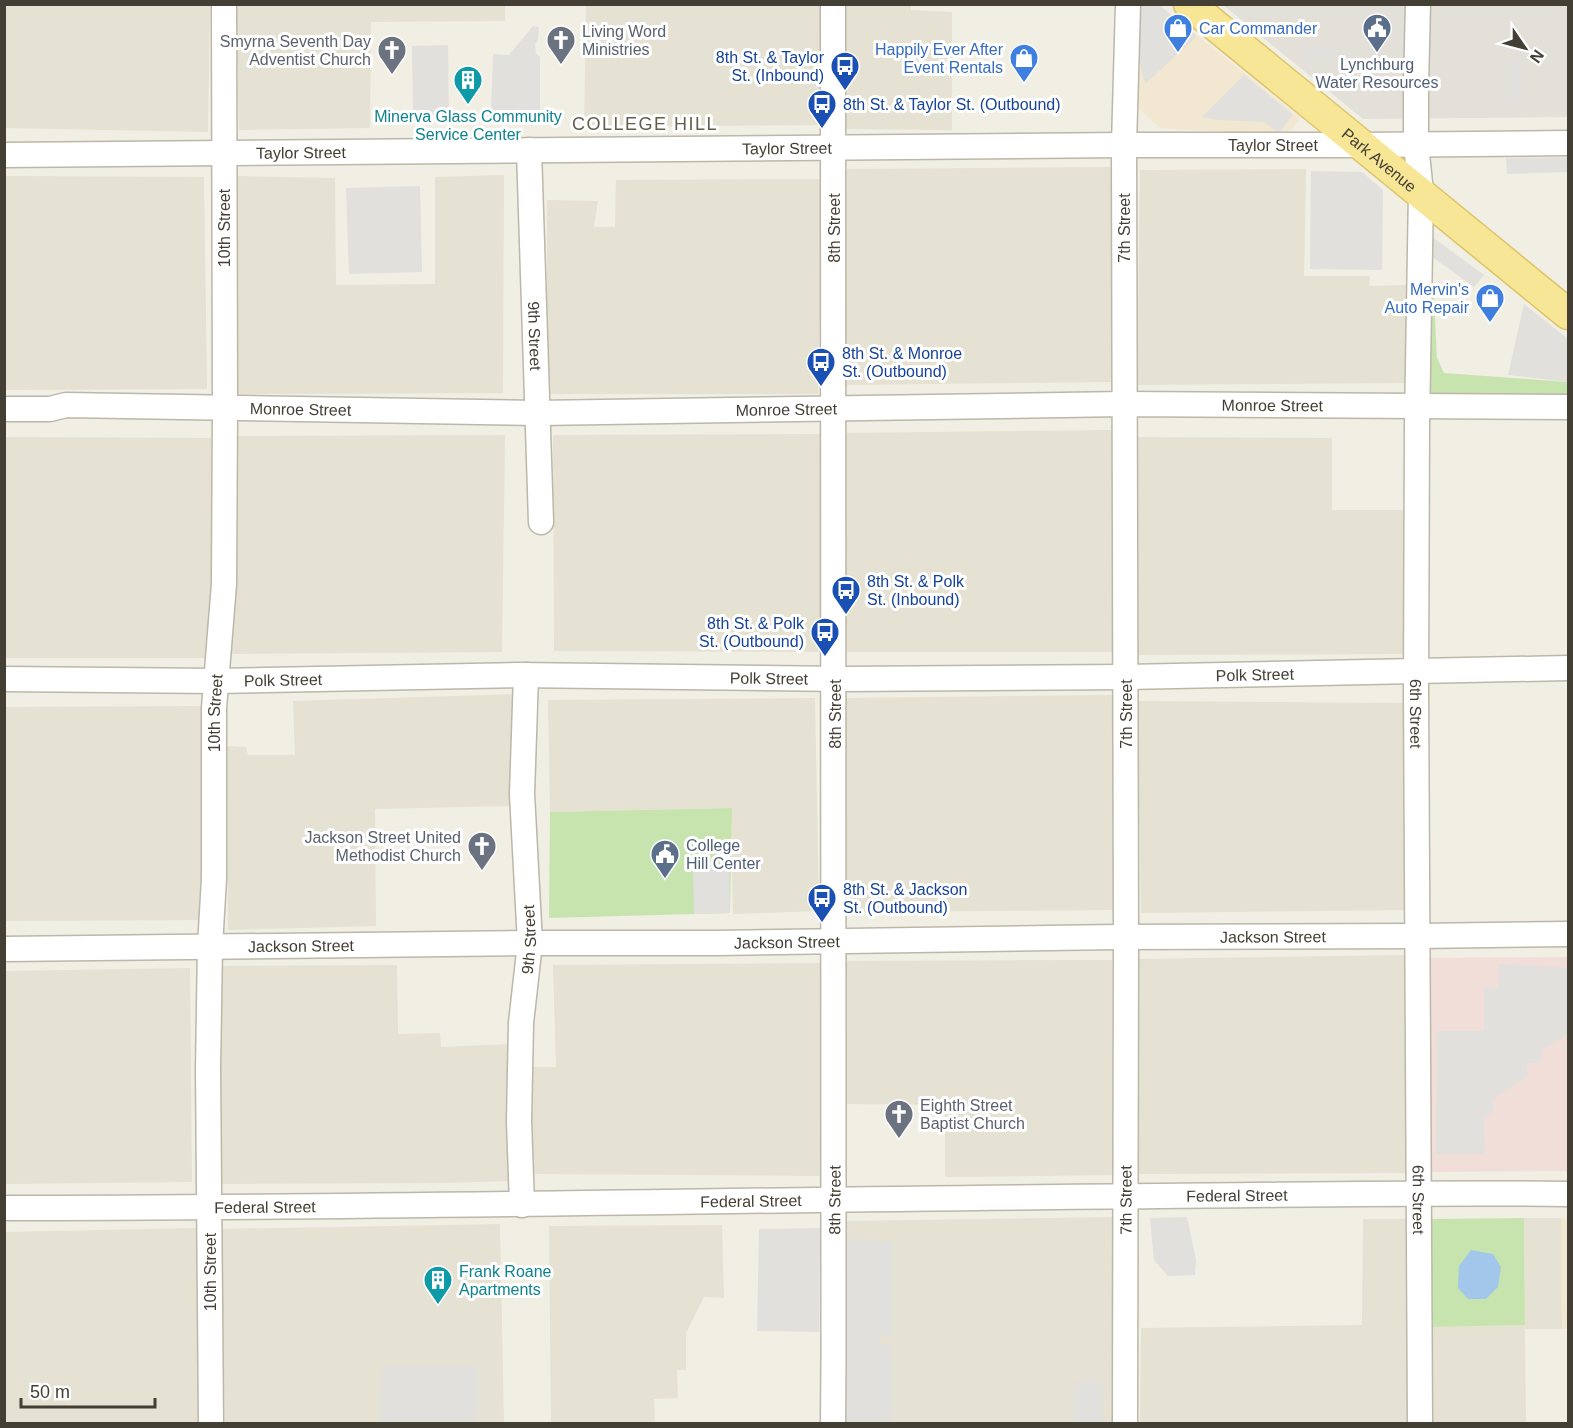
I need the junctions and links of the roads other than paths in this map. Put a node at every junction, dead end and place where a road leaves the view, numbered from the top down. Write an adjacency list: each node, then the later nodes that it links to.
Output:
1 (224, 4): 12 (street, 10th Street)
2 (833, 4): 10 (street, 8th Street)
3 (1128, 4): 7 (street, 7th Street)
4 (1189, 4): 8 (main road, Park Avenue)
5 (1418, 4): 9 (street, 6th Street)
6 (1569, 143): 9 (street, Taylor Street)
7 (1124, 145): 8 (street, Taylor Street); 10 (street, Taylor Street); 16 (street, 7th Street)
8 (1360, 145): 9 (street, Taylor Street); 14 (main road, Park Avenue)
9 (1416, 145): 14 (street, 6th Street)
10 (834, 148): 11 (street, Taylor Street); 21 (street, 8th Street)
11 (529, 150): 12 (street, Taylor Street); 22 (street, 9th Street)
12 (224, 154): 13 (street, Taylor Street); 19 (street, 10th Street)
13 (4, 155)
14 (1421, 192): 15 (main road, Park Avenue); 17 (street, 6th Street)
15 (1569, 314)
16 (1124, 404): 17 (street, Monroe Street); 21 (street, Monroe Street); 27 (street, 7th Street)
17 (1417, 406): 18 (street, Monroe Street); 25 (street, 6th Street)
18 (1569, 407)
19 (225, 408): 20 (street, Monroe Street); 22 (street, Monroe Street); 30 (street, 10th Street)
20 (4, 409)
21 (835, 409): 22 (street, Monroe Street); 29 (street, 8th Street)
22 (538, 413): 23 (street, 9th Street)
23 (541, 522)
24 (1569, 668): 25 (street, Polk Street)
25 (1416, 671): 27 (street, Polk Street); 32 (street, 6th Street)
26 (526, 675): 29 (street, Polk Street); 30 (street, Polk Street); 35 (street, 9th Street)
27 (1126, 677): 29 (street, Polk Street); 33 (street, 7th Street)
28 (4, 679): 30 (street, Polk Street)
29 (835, 679): 34 (street, 8th Street)
30 (216, 681): 36 (street, 10th Street)
31 (1569, 934): 32 (street, Jackson Street)
32 (1416, 936): 33 (street, Jackson Street); 38 (street, 6th Street)
33 (1126, 937): 34 (street, Jackson Street); 40 (street, 7th Street)
34 (835, 941): 35 (street, Jackson Street); 41 (street, 8th Street)
35 (530, 943): 36 (street, Jackson Street); 42 (street, 9th Street)
36 (210, 946): 37 (street, Jackson Street); 44 (street, 10th Street)
37 (4, 949)
38 (1418, 1193): 39 (street, Federal Street); 40 (street, Federal Street); 48 (street, 6th Street)
39 (1569, 1194)
40 (1125, 1196): 41 (street, Federal Street); 47 (street, 7th Street)
41 (835, 1199): 42 (street, Federal Street); 46 (street, 8th Street)
42 (522, 1205): 44 (street, Federal Street)
43 (4, 1208): 44 (street, Federal Street)
44 (210, 1208): 45 (street, 10th Street)
45 (211, 1424)
46 (833, 1424)
47 (1125, 1424)
48 (1420, 1424)

